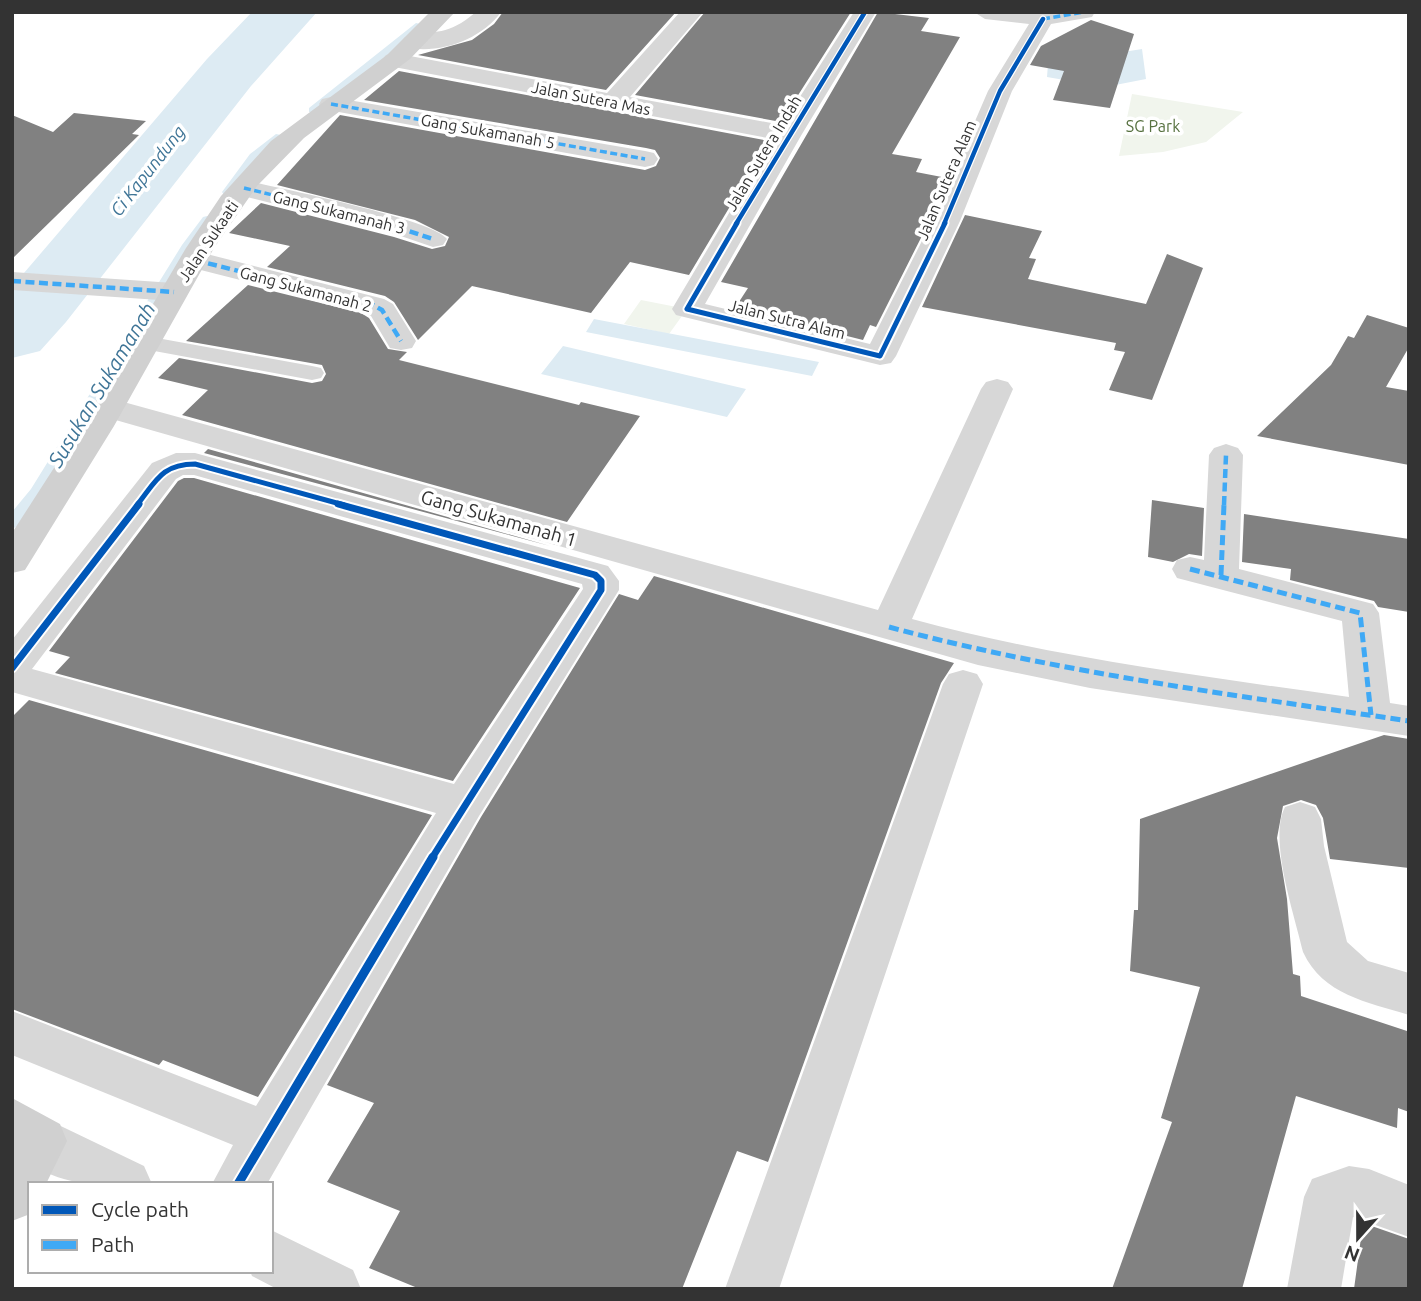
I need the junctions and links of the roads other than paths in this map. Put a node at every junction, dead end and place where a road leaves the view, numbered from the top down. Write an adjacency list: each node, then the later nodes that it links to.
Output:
1 (444, 12): 8 (street, Jalan Sukaati)
2 (490, 12): 8 (street)
3 (692, 12): 9 (street)
4 (865, 12): 11 (street, Jalan Sutera Indah)
5 (985, 12): 7 (street)
6 (1084, 12): 7 (street)
7 (1043, 19): 21 (street, Jalan Sutera Alam)
8 (403, 51): 9 (street, Jalan Sutera Mas); 10 (street, Jalan Sukaati)
9 (612, 102): 11 (street, Jalan Sutera Mas)
10 (331, 104): 12 (street, Gang Sukamanah 5); 13 (street, Jalan Sukaati)
11 (789, 134): 18 (street, Jalan Sutera Indah)
12 (645, 159)
13 (244, 188): 14 (street, Gang Sukamanah 3); 15 (street, Jalan Sukaati)
14 (433, 239)
15 (195, 260): 17 (street, Jalan Sukaati); 19 (street, Gang Sukamanah 2)
16 (18, 282): 17 (street)
17 (159, 292): 20 (street, Jalan Sukaati)
18 (687, 309): 21 (street, Jalan Sutra Alam)
19 (401, 341)
20 (146, 343): 22 (lane); 24 (street, Jalan Sukaati)
21 (880, 356)
22 (312, 373)
23 (998, 389): 27 (street)
24 (109, 408): 26 (street, Jalan Sukaati); 27 (street, Gang Sukamanah 1)
25 (1226, 455): 31 (street)
26 (12, 561)
27 (889, 627): 31 (street, Gang Sukamanah 1)
28 (12, 668): 33 (street)
29 (12, 678): 33 (street)
30 (963, 684): 45 (street)
31 (1371, 715): 32 (street, Gang Sukamanah 1)
32 (1409, 721)
33 (464, 804): 38 (street)
34 (1300, 819): 35 (street)
35 (1409, 994)
36 (12, 1033): 38 (street)
37 (27, 1132): 39 (street); 41 (street)
38 (268, 1135): 40 (street)
39 (122, 1182)
40 (239, 1182)
41 (12, 1196)
42 (1409, 1211): 46 (street)
43 (273, 1258): 44 (street)
44 (334, 1289)
45 (752, 1289)
46 (1314, 1289)

